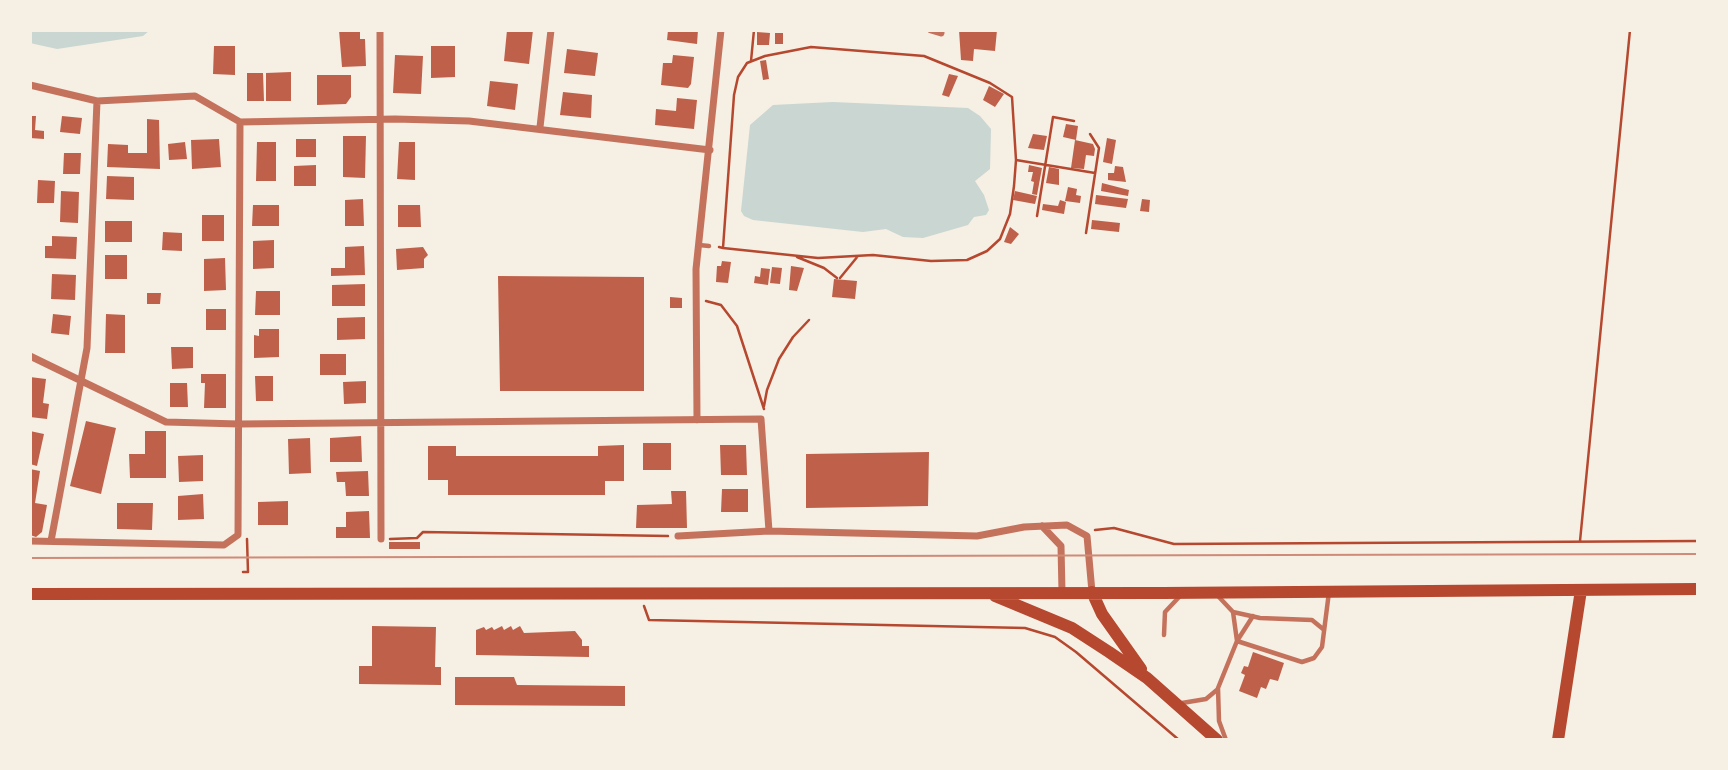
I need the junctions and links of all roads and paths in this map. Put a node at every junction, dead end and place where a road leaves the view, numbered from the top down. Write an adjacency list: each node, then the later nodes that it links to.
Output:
1 (380, 30): 11 (street)
2 (551, 30): 14 (street)
3 (721, 30): 16 (street)
4 (754, 30): 8 (path)
5 (931, 30): 7 (street)
6 (1630, 30): 42 (path)
7 (941, 32)
8 (751, 61): 17 (path); 24 (path)
9 (30, 85): 10 (street)
10 (97, 101): 13 (street); 30 (street)
11 (381, 121): 13 (street); 14 (street); 32 (street)
12 (1074, 121): 18 (path)
13 (240, 122): 33 (street)
14 (540, 127): 16 (street)
15 (1090, 134): 19 (path)
16 (710, 150): 22 (street)
17 (1016, 160): 18 (path); 26 (path)
18 (1045, 165): 19 (path); 20 (path)
19 (1095, 173): 21 (path)
20 (1037, 216)
21 (1086, 233)
22 (699, 245): 23 (lane); 31 (street)
23 (709, 246): 24 (path)
24 (723, 248): 25 (path)
25 (791, 256): 26 (path); 26 (path)
26 (858, 256)
27 (705, 301): 28 (path)
28 (809, 320)
29 (30, 356): 30 (street)
30 (83, 383): 33 (street); 41 (street)
31 (697, 420): 32 (street); 35 (street)
32 (380, 422): 33 (street); 39 (street)
33 (239, 424): 37 (street)
34 (1042, 526): 35 (street); 36 (street); 48 (street)
35 (769, 531): 38 (street)
36 (1083, 531): 42 (path); 49 (street)
37 (238, 535): 41 (street); 44 (path)
38 (678, 536): 39 (path)
39 (381, 539)
40 (30, 541): 41 (street)
41 (51, 541)
42 (1580, 541): 43 (path)
43 (1698, 541)
44 (243, 572)
45 (1698, 589): 46 (main road)
46 (1581, 590): 47 (main road); 66 (main road)
47 (1329, 591): 53 (main road); 57 (lane)
48 (1062, 592): 49 (main road); 51 (main road)
49 (1093, 592): 52 (main road); 60 (main road)
50 (639, 593): 51 (main road); 54 (main road); 63 (path)
51 (988, 593): 60 (main road)
52 (1183, 593): 53 (main road); 58 (lane)
53 (1214, 593): 55 (lane)
54 (30, 594)
55 (1233, 612): 56 (lane); 59 (lane)
56 (1253, 616): 57 (lane); 59 (lane)
57 (1324, 629): 59 (lane)
58 (1164, 635)
59 (1237, 641): 61 (lane)
60 (1147, 678): 62 (main road)
61 (1218, 688): 62 (lane); 65 (lane)
62 (1175, 703): 64 (main road)
63 (1179, 740)
64 (1217, 740)
65 (1226, 740)
66 (1558, 740)

